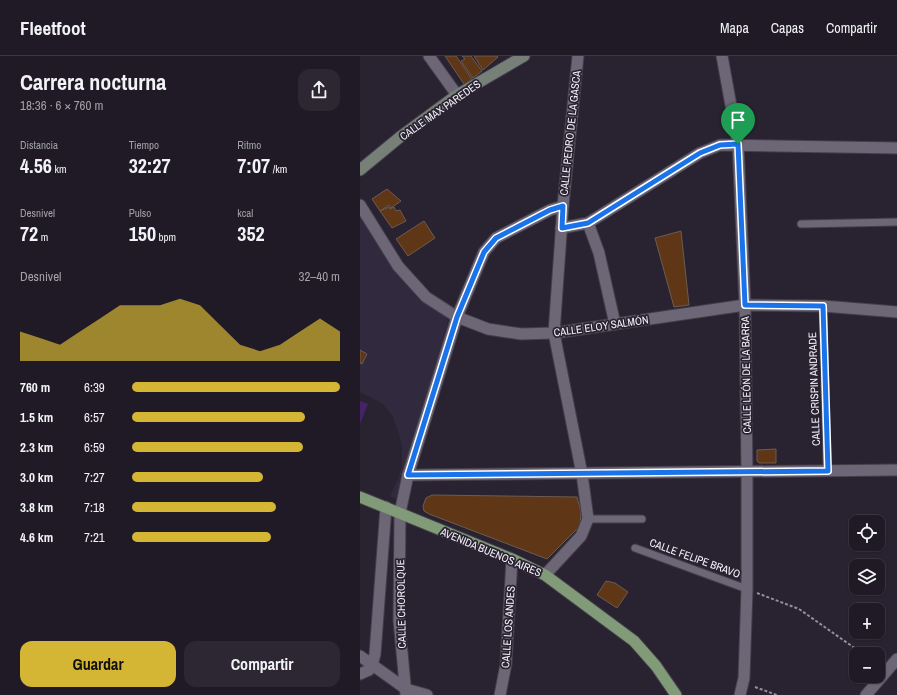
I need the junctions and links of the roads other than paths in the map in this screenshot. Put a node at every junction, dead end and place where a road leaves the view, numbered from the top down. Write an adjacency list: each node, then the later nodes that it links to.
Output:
1 (429, 56): 5 (street)
2 (524, 56): 5 (main road, CALLE MAX PAREDES)
3 (578, 56): 10 (street, CALLE PEDRO DE LA GASCA)
4 (722, 56): 6 (street, CALLE LEÓN DE LA BARRA)
5 (457, 95): 8 (main road, CALLE MAX PAREDES)
6 (738, 144): 7 (street); 12 (street); 15 (street, CALLE LEÓN DE LA BARRA)
7 (897, 148)
8 (360, 170)
9 (360, 206): 18 (street, CALLE ELOY SALMÓN)
10 (563, 206): 14 (street, CALLE PEDRO DE LA GASCA); 18 (street, CALLE CHOROLQUE)
11 (897, 222): 13 (lane)
12 (588, 223): 14 (street); 19 (street)
13 (801, 224)
14 (562, 228): 20 (street, CALLE PEDRO DE LA GASCA)
15 (745, 305): 16 (street, CALLE ELOY SALMÓN); 19 (street, CALLE ELOY SALMÓN); 23 (street, CALLE LEÓN DE LA BARRA)
16 (823, 306): 17 (street, CALLE ELOY SALMÓN); 22 (lane, CALLE CRISPIN ANDRADE)
17 (897, 312)
18 (457, 317): 20 (street, CALLE ELOY SALMÓN); 25 (street, CALLE CHOROLQUE)
19 (616, 324): 20 (street, CALLE ELOY SALMÓN)
20 (554, 333): 24 (street, CALLE PEDRO DE LA GASCA)
21 (897, 470): 22 (street)
22 (828, 471): 23 (street)
23 (747, 473): 24 (street); 34 (street, CALLE LEÓN DE LA BARRA)
24 (582, 474): 25 (street); 29 (street, CALLE PEDRO DE LA GASCA)
25 (408, 475): 28 (street, CALLE CHOROLQUE)
26 (360, 497): 27 (main road, AVENIDA BUENOS AIRES)
27 (386, 507): 28 (main road, AVENIDA BUENOS AIRES); 37 (street, CALLE CHOROLQUE)
28 (400, 513): 32 (main road, AVENIDA BUENOS AIRES); 39 (street, CALLE CHOROLQUE)
29 (588, 519): 30 (lane); 33 (street)
30 (642, 520)
31 (635, 548): 34 (lane, CALLE FELIPE BRAVO)
32 (512, 559): 33 (main road, AVENIDA BUENOS AIRES); 41 (street, CALLE LOS ANDES)
33 (545, 575): 42 (main road, AVENIDA BUENOS AIRES)
34 (747, 589): 43 (street, CALLE LEÓN DE LA BARRA)
35 (360, 656): 37 (street)
36 (897, 659): 44 (street)
37 (372, 666): 38 (street); 39 (street)
38 (360, 674)
39 (406, 692): 40 (street)
40 (427, 695)
41 (500, 695)
42 (676, 695)
43 (740, 695)
44 (866, 695)

